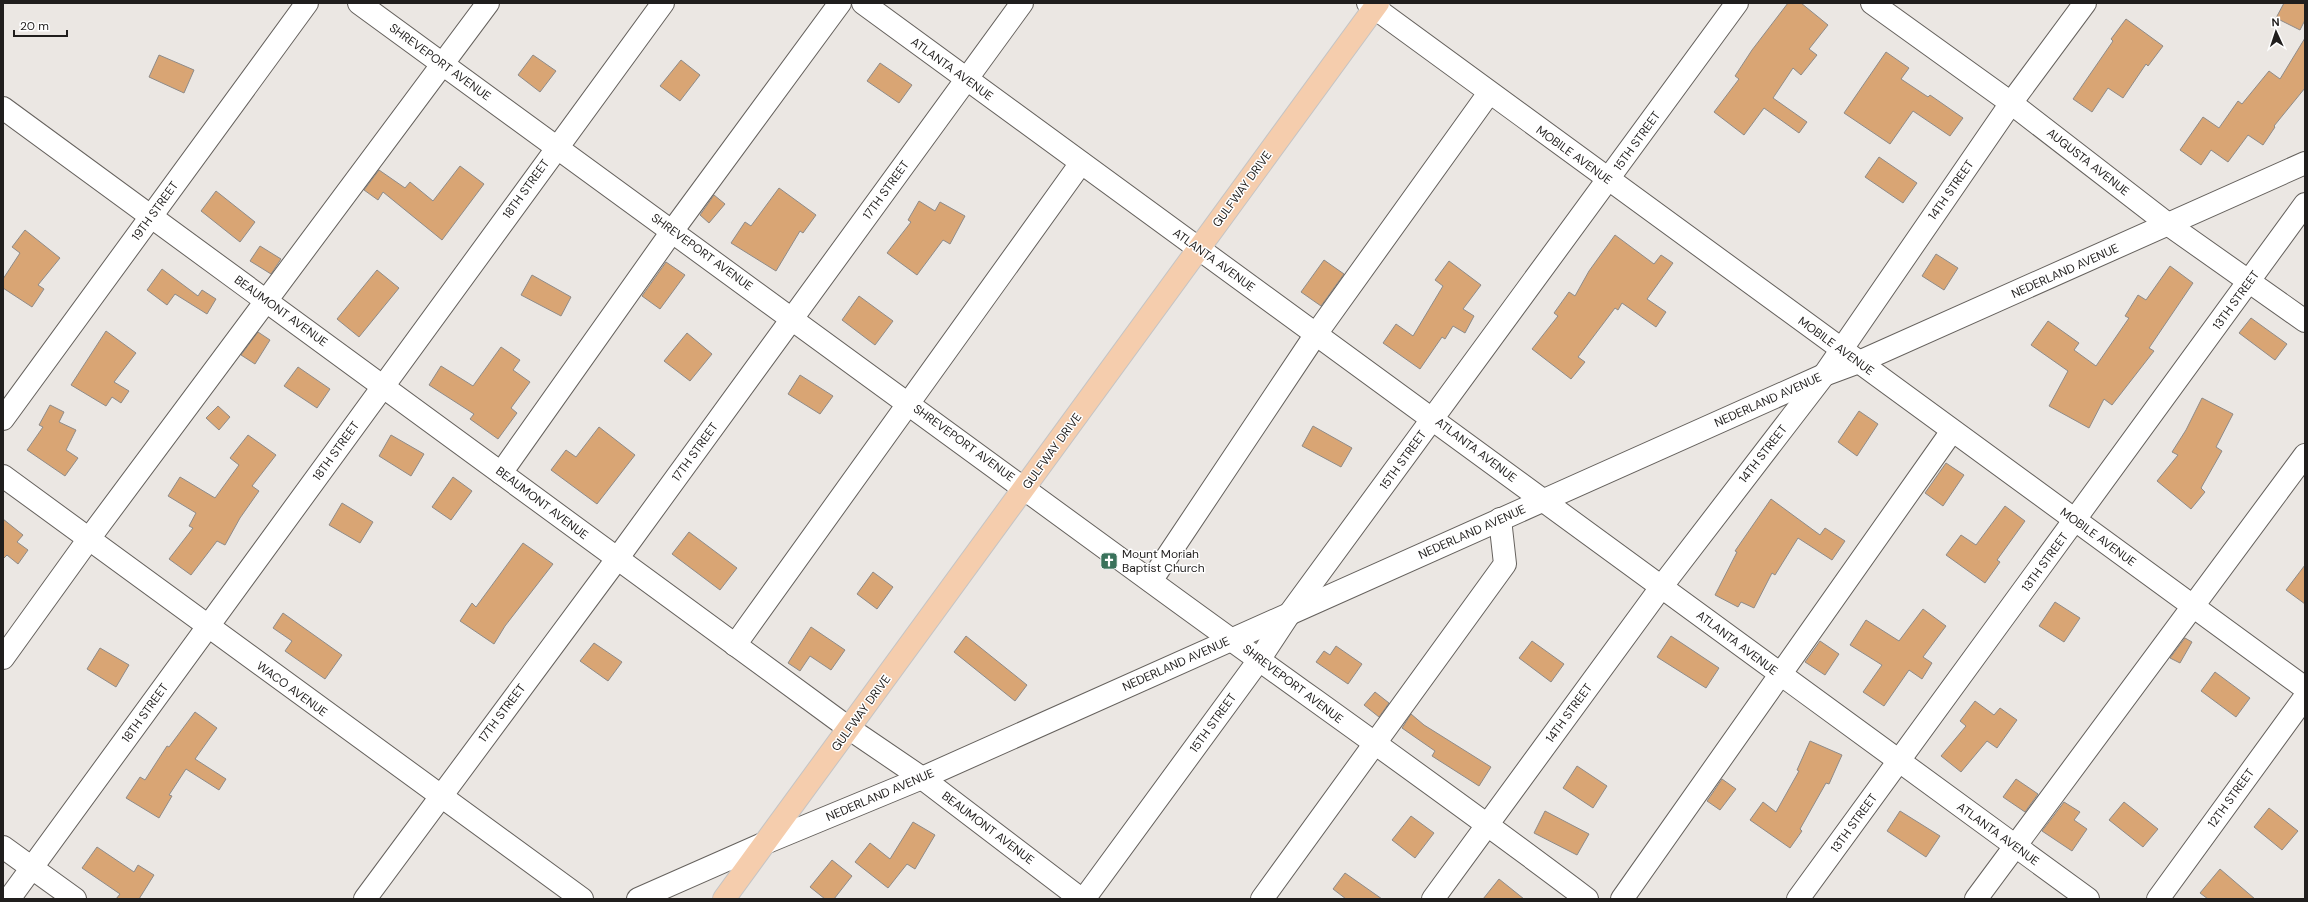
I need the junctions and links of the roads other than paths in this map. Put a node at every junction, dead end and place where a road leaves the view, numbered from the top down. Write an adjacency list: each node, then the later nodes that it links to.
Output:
1 (307, 3): 22 (street, 19TH STREET)
2 (359, 3): 12 (street, SHREVEPORT AVENUE)
3 (488, 3): 12 (street)
4 (662, 3): 17 (street, 18TH STREET)
5 (840, 3): 24 (street)
6 (863, 3): 13 (street, ATLANTA AVENUE)
7 (1022, 3): 13 (street, 17TH STREET)
8 (1737, 3): 20 (street, 15TH STREET)
9 (1872, 3): 15 (street, AUGUSTA AVENUE)
10 (2085, 3): 15 (street, 14TH STREET)
11 (1374, 5): 14 (street, MOBILE AVENUE); 25 (main road, GULFWAY DRIVE)
12 (443, 64): 17 (street, SHREVEPORT AVENUE); 27 (street)
13 (967, 79): 18 (street, ATLANTA AVENUE); 28 (street, 17TH STREET)
14 (1489, 93): 20 (street, MOBILE AVENUE); 30 (street)
15 (2011, 103): 23 (street, AUGUSTA AVENUE); 31 (street, 14TH STREET)
16 (3, 108): 22 (street, BEAUMONT AVENUE)
17 (556, 146): 24 (street, SHREVEPORT AVENUE); 34 (street, 18TH STREET)
18 (1081, 163): 25 (street, ATLANTA AVENUE); 35 (street)
19 (2305, 163): 23 (street, NEDERLAND AVENUE)
20 (1608, 180): 31 (street, MOBILE AVENUE); 37 (street, 15TH STREET)
21 (2305, 204): 26 (street, 13TH STREET)
22 (151, 215): 27 (street, BEAUMONT AVENUE); 36 (street, 19TH STREET)
23 (2169, 225): 26 (street, AUGUSTA AVENUE); 32 (street, NEDERLAND AVENUE)
24 (673, 230): 28 (street, SHREVEPORT AVENUE); 40 (street)
25 (1199, 249): 30 (street, ATLANTA AVENUE); 42 (main road, GULFWAY DRIVE)
26 (2250, 281): 29 (street, AUGUSTA AVENUE); 45 (street, 13TH STREET)
27 (266, 299): 34 (street, BEAUMONT AVENUE); 46 (street)
28 (793, 318): 35 (street, SHREVEPORT AVENUE); 47 (street, 17TH STREET)
29 (2305, 321)
30 (1316, 334): 37 (street, ATLANTA AVENUE); 48 (street)
31 (1841, 349): 32 (street, MOBILE AVENUE); 33 (street, 14TH STREET)
32 (1859, 362): 33 (street, NEDERLAND AVENUE); 38 (street, MOBILE AVENUE)
33 (1824, 375): 43 (street, NEDERLAND AVENUE); 49 (street, 14TH STREET)
34 (383, 386): 40 (street, BEAUMONT AVENUE); 52 (street, 18TH STREET)
35 (908, 402): 42 (street, SHREVEPORT AVENUE); 54 (street)
36 (3, 419)
37 (1433, 419): 43 (street, ATLANTA AVENUE); 51 (street, 15TH STREET)
38 (1952, 431): 45 (street, MOBILE AVENUE); 57 (street)
39 (2305, 455): 50 (street)
40 (501, 473): 47 (street, BEAUMONT AVENUE)
41 (3, 476): 46 (street, WACO AVENUE)
42 (1025, 488): 48 (street, SHREVEPORT AVENUE); 60 (main road, GULFWAY DRIVE)
43 (1544, 501): 44 (street, NEDERLAND AVENUE); 49 (street, ATLANTA AVENUE)
44 (1500, 519): 51 (street, NEDERLAND AVENUE); 61 (street)
45 (2076, 520): 50 (street, MOBILE AVENUE); 62 (street, 13TH STREET)
46 (88, 540): 52 (street, WACO AVENUE); 55 (street)
47 (617, 559): 54 (street, BEAUMONT AVENUE); 64 (street, 17TH STREET)
48 (1150, 581): 53 (street, SHREVEPORT AVENUE)
49 (1662, 586): 57 (street, ATLANTA AVENUE); 65 (street, 14TH STREET)
50 (2193, 606): 58 (street, MOBILE AVENUE); 68 (street)
51 (1290, 613): 53 (street, NEDERLAND AVENUE); 56 (street, 15TH STREET)
52 (207, 627): 64 (street, WACO AVENUE); 69 (street, 18TH STREET)
53 (1232, 638): 56 (street, SHREVEPORT AVENUE); 63 (street, NEDERLAND AVENUE)
54 (734, 645): 60 (street, BEAUMONT AVENUE)
55 (3, 658)
56 (1259, 660): 61 (street, SHREVEPORT AVENUE); 77 (street, 15TH STREET)
57 (1781, 676): 62 (street, ATLANTA AVENUE); 81 (street)
58 (2305, 688)
59 (2305, 696): 85 (street, 12TH STREET)
60 (850, 729): 63 (street, BEAUMONT AVENUE); 66 (main road, GULFWAY DRIVE)
61 (1375, 745): 65 (street, SHREVEPORT AVENUE); 78 (street)
62 (1898, 762): 68 (street, ATLANTA AVENUE); 82 (street, 13TH STREET)
63 (922, 778): 66 (street, NEDERLAND AVENUE); 76 (street, BEAUMONT AVENUE)
64 (440, 797): 72 (street, 17TH STREET); 73 (street, WACO AVENUE)
65 (1488, 824): 79 (street, 14TH STREET); 80 (street, SHREVEPORT AVENUE)
66 (764, 842): 74 (street, NEDERLAND AVENUE); 75 (main road, GULFWAY DRIVE)
67 (3, 847): 69 (street)
68 (2015, 847): 83 (street); 84 (street, ATLANTA AVENUE)
69 (32, 868): 70 (street, 18TH STREET); 71 (street)
70 (9, 899)
71 (75, 899)
72 (364, 899)
73 (582, 899)
74 (638, 899)
75 (724, 899)
76 (1081, 899)
77 (1084, 899)
78 (1262, 899)
79 (1433, 899)
80 (1587, 899)
81 (1622, 899)
82 (1798, 899)
83 (1976, 899)
84 (2088, 899)
85 (2158, 899)

